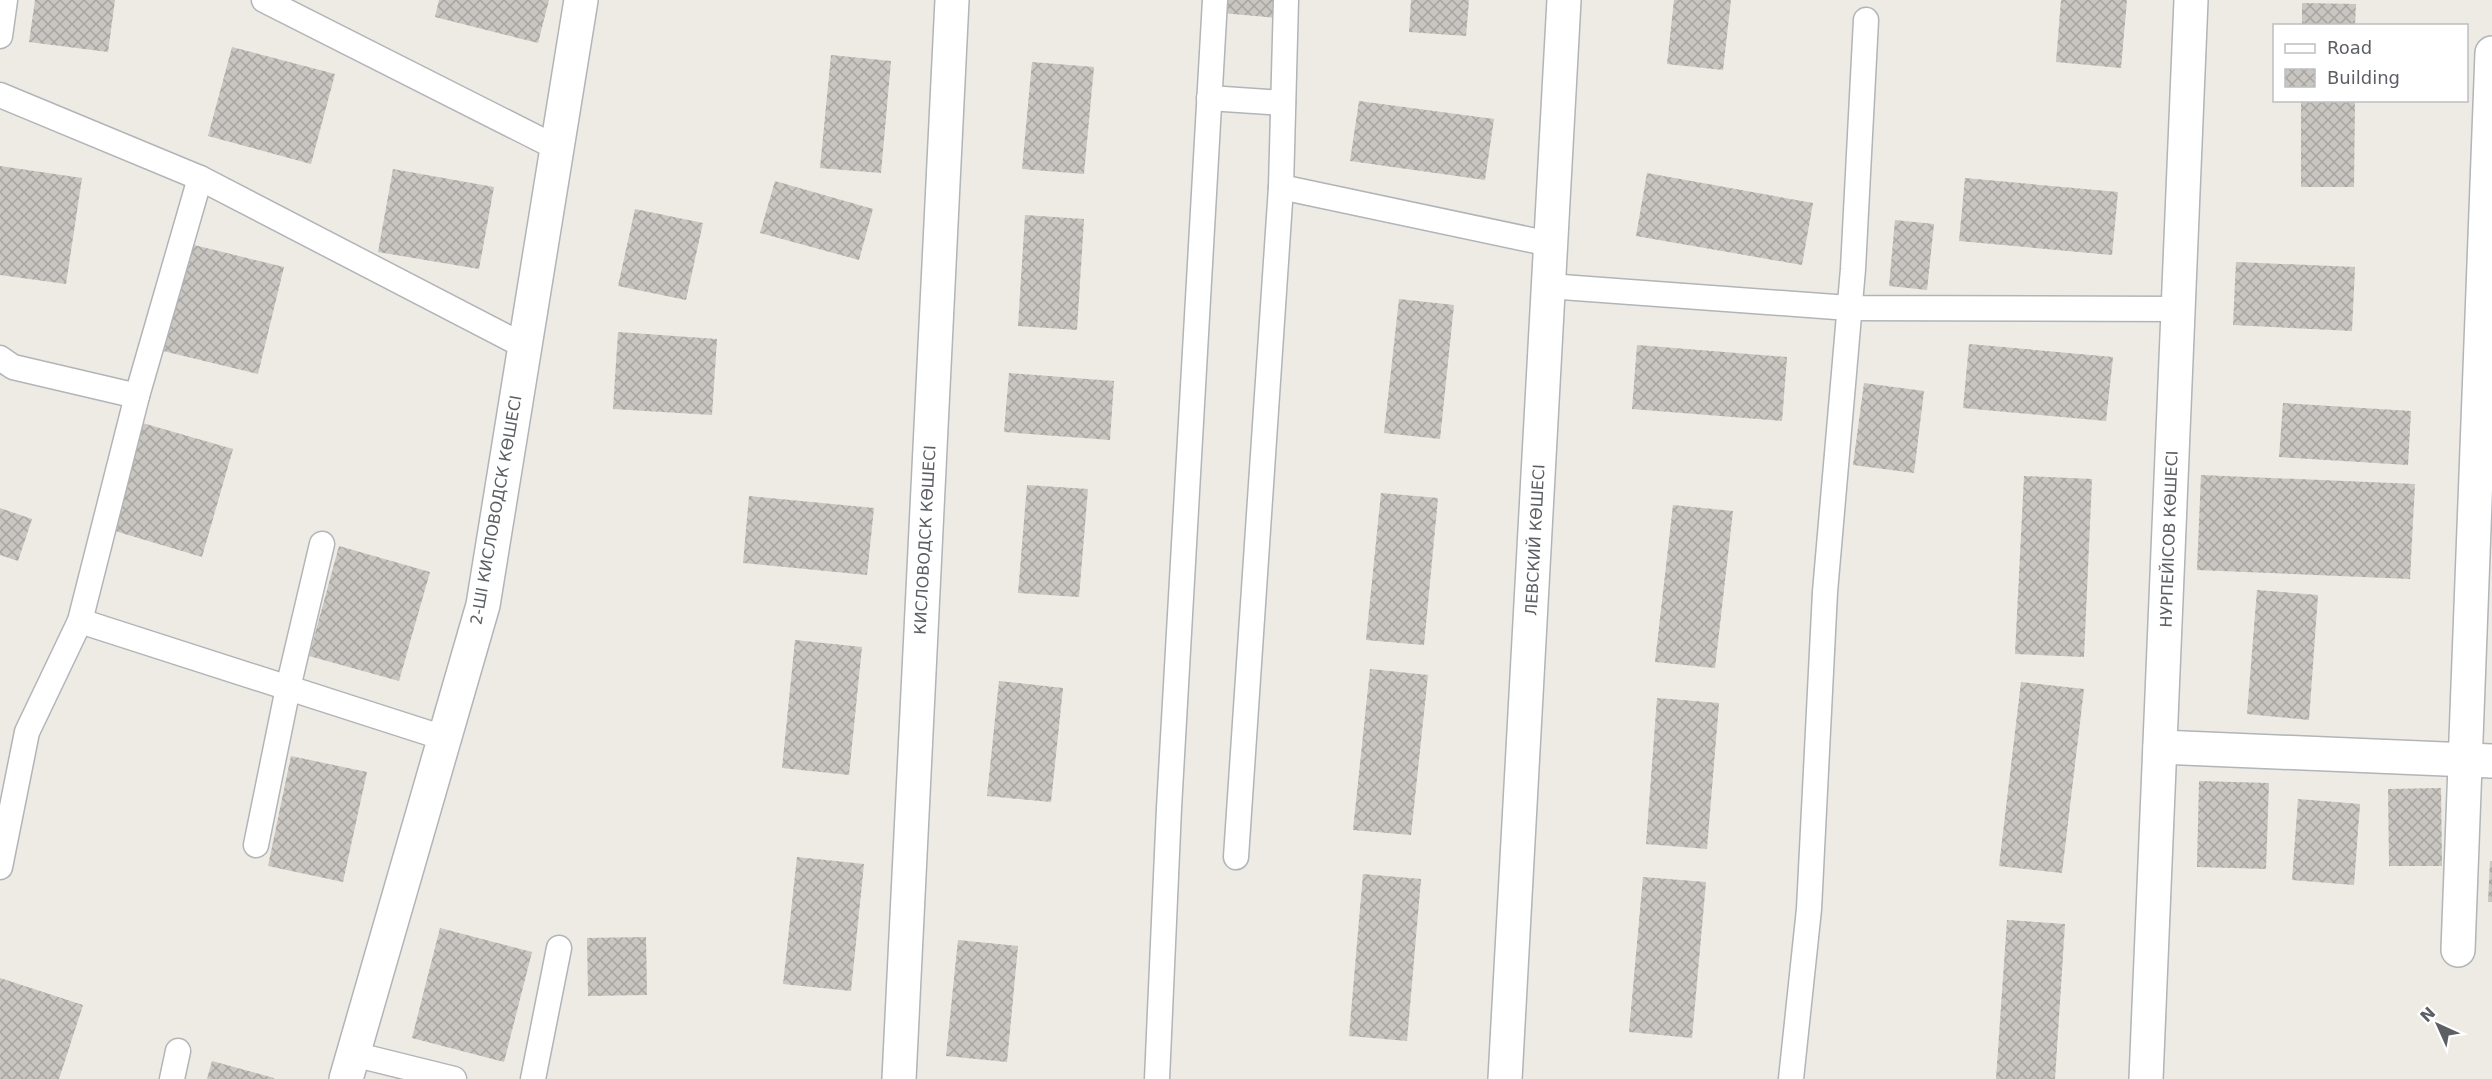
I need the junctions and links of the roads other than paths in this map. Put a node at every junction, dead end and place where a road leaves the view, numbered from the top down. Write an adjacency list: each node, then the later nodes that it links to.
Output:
1 (5, 0): 10 (lane)
2 (264, 0): 15 (lane)
3 (581, 0): 15 (street, 2-ШІ КИСЛОВОДСК КӨШЕСІ)
4 (952, 0): 42 (street, КИСЛОВОДСК КӨШЕСІ)
5 (1215, 0): 13 (lane)
6 (1286, 0): 14 (lane)
7 (1564, 0): 18 (street, ЛЕВСКИЙ КӨШЕСІ)
8 (2191, 0): 21 (street, НУРПЕЙІСОВ КӨШЕСІ)
9 (1866, 20): 20 (lane)
10 (0, 36)
11 (2492, 53): 25 (street)
12 (0, 95): 16 (lane)
13 (1209, 98): 14 (lane); 43 (lane)
14 (1283, 103): 17 (lane)
15 (557, 148): 22 (street, 2-ШІ КИСЛОВОДСК КӨШЕСІ)
16 (200, 178): 22 (lane); 24 (lane)
17 (1281, 187): 18 (lane); 33 (lane)
18 (1551, 244): 19 (street, ЛЕВСКИЙ КӨШЕСІ)
19 (1548, 286): 20 (lane); 44 (street, ЛЕВСКИЙ КӨШЕСІ)
20 (1849, 308): 21 (lane); 45 (lane)
21 (2178, 309): 30 (street, НУРПЕЙІСОВ КӨШЕСІ)
22 (524, 346): 29 (street, 2-ШІ КИСЛОВОДСК КӨШЕСІ)
23 (0, 358): 24 (lane)
24 (137, 396): 27 (lane)
25 (2484, 489): 31 (street)
26 (322, 544): 28 (lane)
27 (80, 621): 28 (lane); 34 (lane)
28 (288, 688): 29 (lane); 32 (lane)
29 (444, 738): 38 (street, 2-ШІ КИСЛОВОДСК КӨШЕСІ)
30 (2160, 747): 31 (street); 46 (street, НУРПЕЙІСОВ КӨШЕСІ)
31 (2479, 760): 36 (street)
32 (256, 845)
33 (1236, 857)
34 (0, 867)
35 (559, 948): 41 (lane)
36 (2458, 950)
37 (178, 1051): 39 (lane)
38 (349, 1066): 40 (lane)
39 (171, 1079)
40 (454, 1079)
41 (533, 1079)
42 (899, 1079)
43 (1157, 1079)
44 (1505, 1079)
45 (1791, 1079)
46 (2146, 1079)

